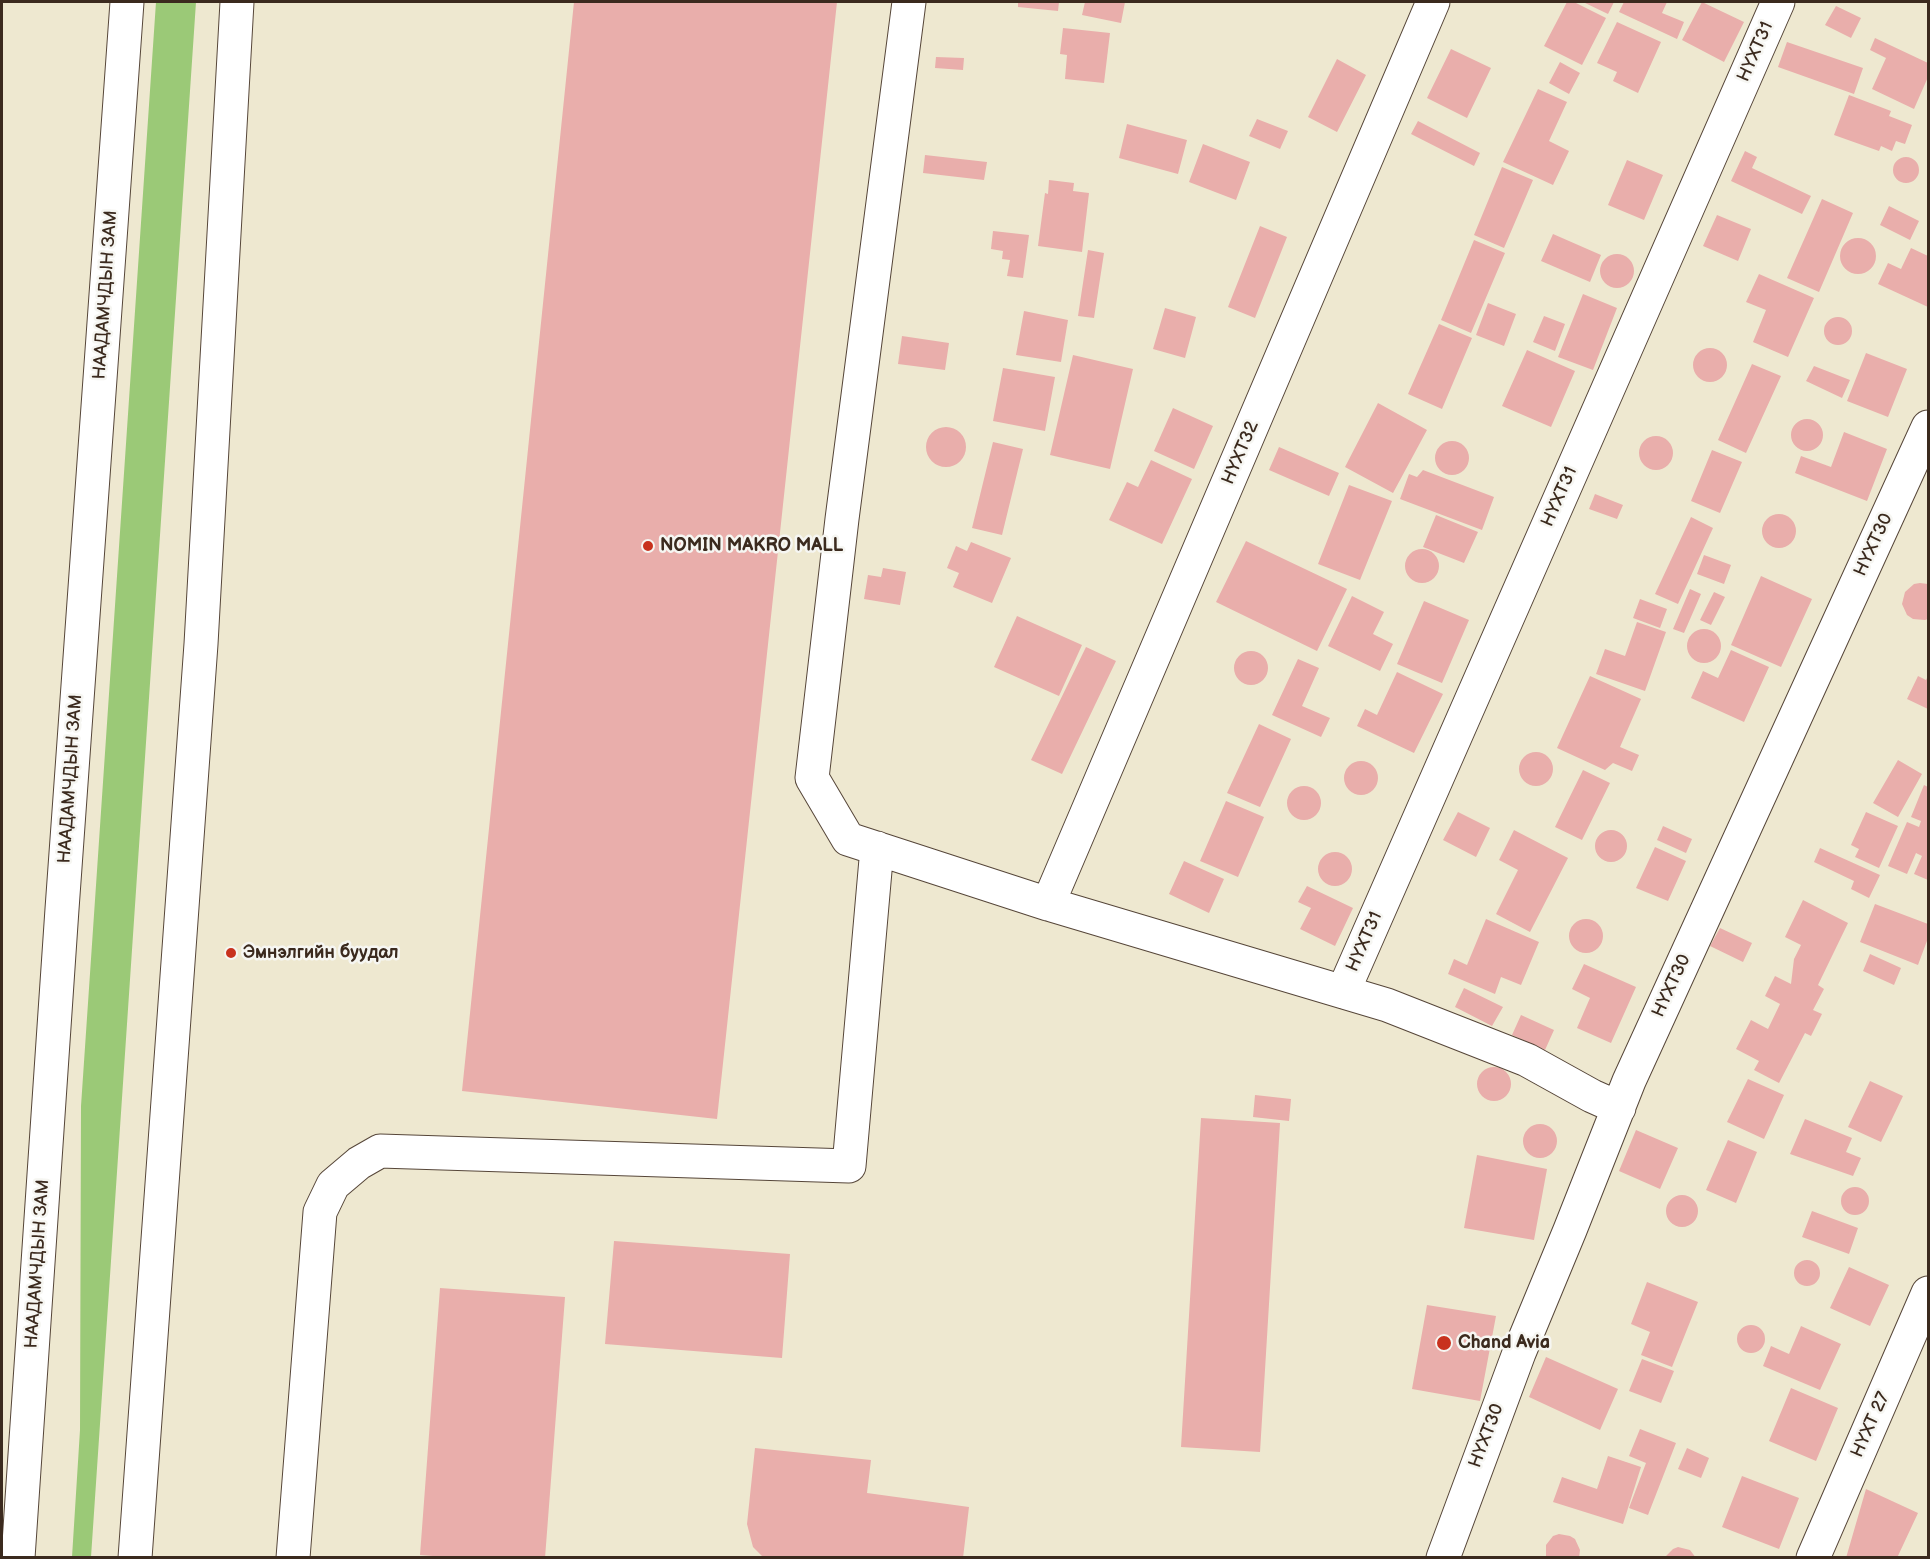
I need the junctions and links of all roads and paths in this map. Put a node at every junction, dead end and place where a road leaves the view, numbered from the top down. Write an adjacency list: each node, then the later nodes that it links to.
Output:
1 (127, 2): 13 (main road, НААДАМЧДЫН ЗАМ)
2 (237, 2): 14 (main road)
3 (909, 2): 7 (main road)
4 (1433, 2): 8 (main road, НҮХТ32)
5 (1778, 2): 9 (main road, НҮХТ31)
6 (1929, 427): 10 (main road, НҮХТ30)
7 (877, 848): 8 (main road); 15 (main road)
8 (1048, 904): 9 (main road)
9 (1343, 992): 10 (main road)
10 (1619, 1108): 16 (main road, НҮХТ30)
11 (1929, 1293): 12 (main road, НҮХТ 27)
12 (1918, 1344): 17 (main road, НҮХТ 27)
13 (18, 1557)
14 (135, 1557)
15 (293, 1557)
16 (1443, 1557)
17 (1813, 1557)

